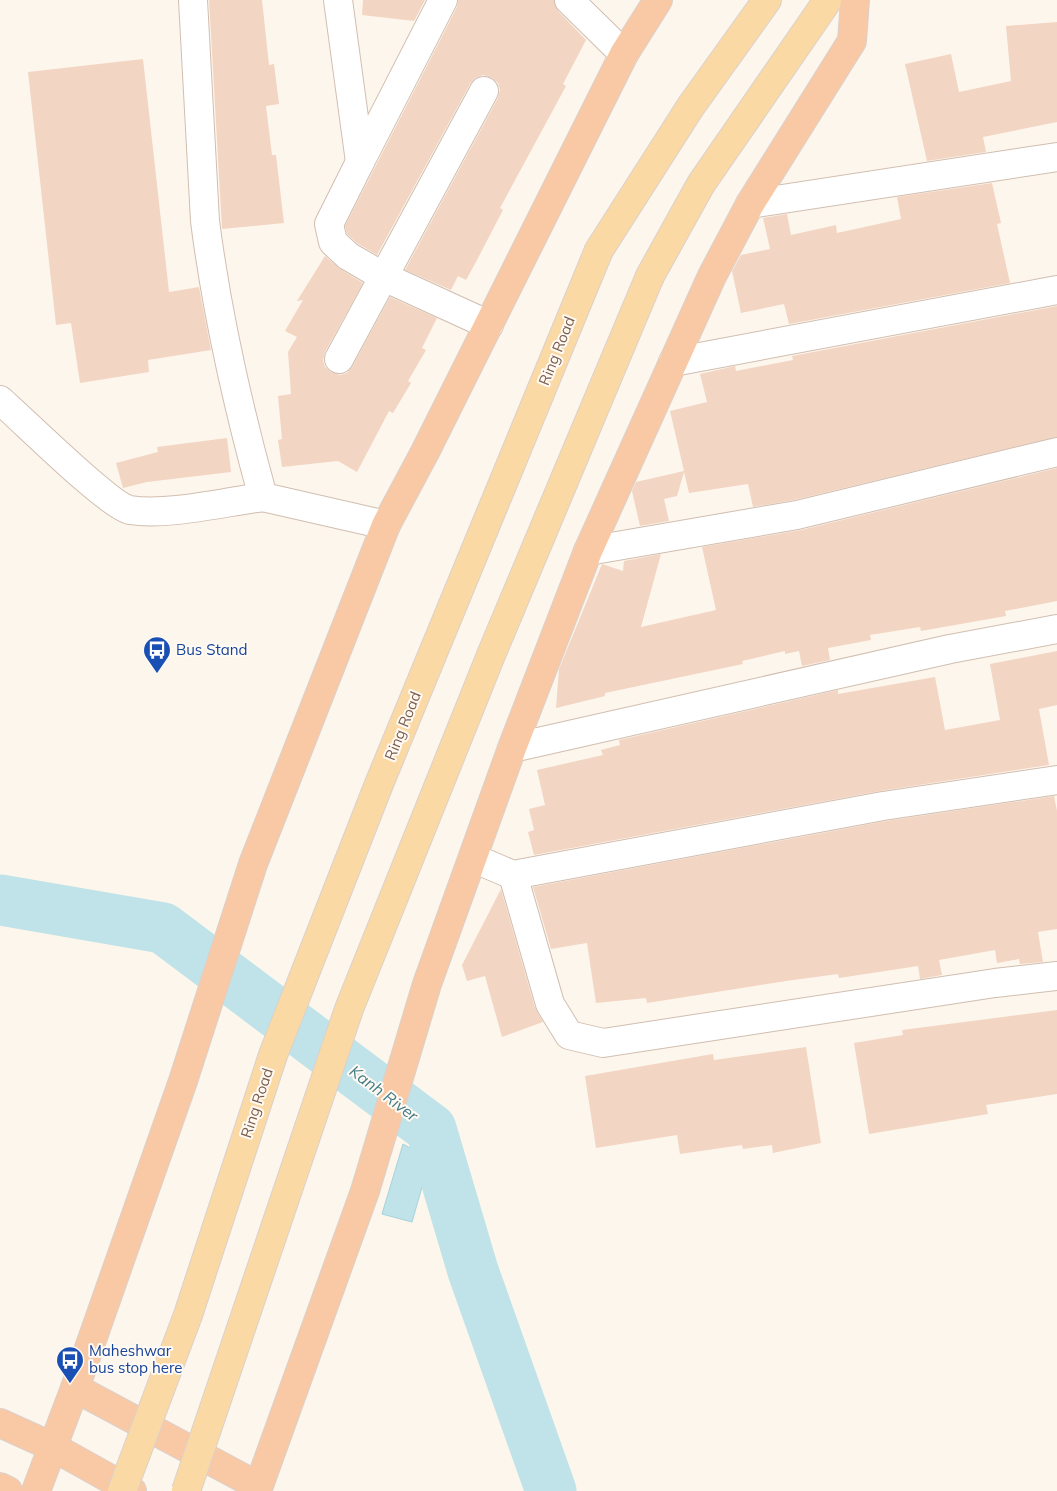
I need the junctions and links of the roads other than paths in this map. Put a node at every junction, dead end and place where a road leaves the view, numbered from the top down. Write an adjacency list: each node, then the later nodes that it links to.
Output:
1 (193, 0): 21 (street)
2 (338, 0): 12 (street)
3 (443, 0): 12 (street)
4 (569, 0): 9 (street)
5 (658, 0): 9 (highway)
6 (767, 0): 37 (main road, Ring Road, bridge)
7 (828, 0): 39 (main road, bridge)
8 (855, 0): 13 (highway)
9 (624, 54): 16 (highway)
10 (484, 91): 14 (street)
11 (1057, 157): 13 (street)
12 (360, 162): 14 (street)
13 (750, 204): 18 (highway)
14 (384, 277): 16 (street); 17 (street)
15 (1057, 290): 18 (street)
16 (489, 325): 22 (highway)
17 (339, 358)
18 (673, 362): 23 (highway)
19 (0, 400): 21 (street)
20 (1057, 452): 23 (street)
21 (263, 497): 22 (street)
22 (386, 525): 30 (highway)
23 (588, 551): 25 (highway)
24 (1057, 629): 25 (street)
25 (512, 748): 27 (highway)
26 (1057, 780): 28 (street)
27 (473, 858): 28 (street); 34 (highway)
28 (513, 875): 29 (street)
29 (1057, 976)
30 (75, 1388): 32 (highway); 34 (highway)
31 (0, 1423): 32 (highway)
32 (53, 1448): 36 (highway); 38 (highway)
33 (0, 1487): 35 (highway)
34 (258, 1489)
35 (8, 1491)
36 (36, 1491)
37 (122, 1491)
38 (132, 1491)
39 (186, 1491)

